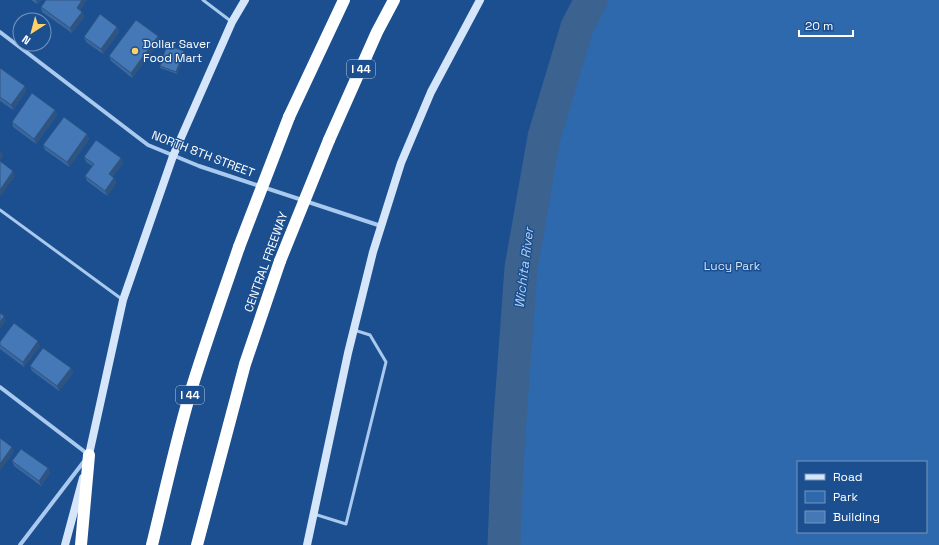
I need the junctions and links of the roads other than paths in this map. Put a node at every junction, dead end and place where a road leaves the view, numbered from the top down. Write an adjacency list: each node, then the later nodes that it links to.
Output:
1 (203, 0): 6 (lane)
2 (245, 0): 6 (main road)
3 (344, 0): 19 (highway, I 44, bridge)
4 (394, 0): 20 (highway, CENTRAL FREEWAY / I 44, bridge)
5 (480, 0): 10 (main road)
6 (232, 22): 8 (main road)
7 (0, 32): 8 (street, NORTH 8TH STREET)
8 (173, 156): 10 (street, NORTH 8TH STREET); 11 (main road)
9 (0, 210): 11 (lane)
10 (381, 226): 12 (main road)
11 (122, 300): 14 (main road)
12 (354, 330): 15 (main road); 15 (lane)
13 (0, 387): 14 (street)
14 (89, 455): 16 (street); 17 (main road); 18 (highway)
15 (314, 514): 21 (main road)
16 (20, 545)
17 (65, 545)
18 (81, 545)
19 (152, 545)
20 (197, 545)
21 (307, 545)

